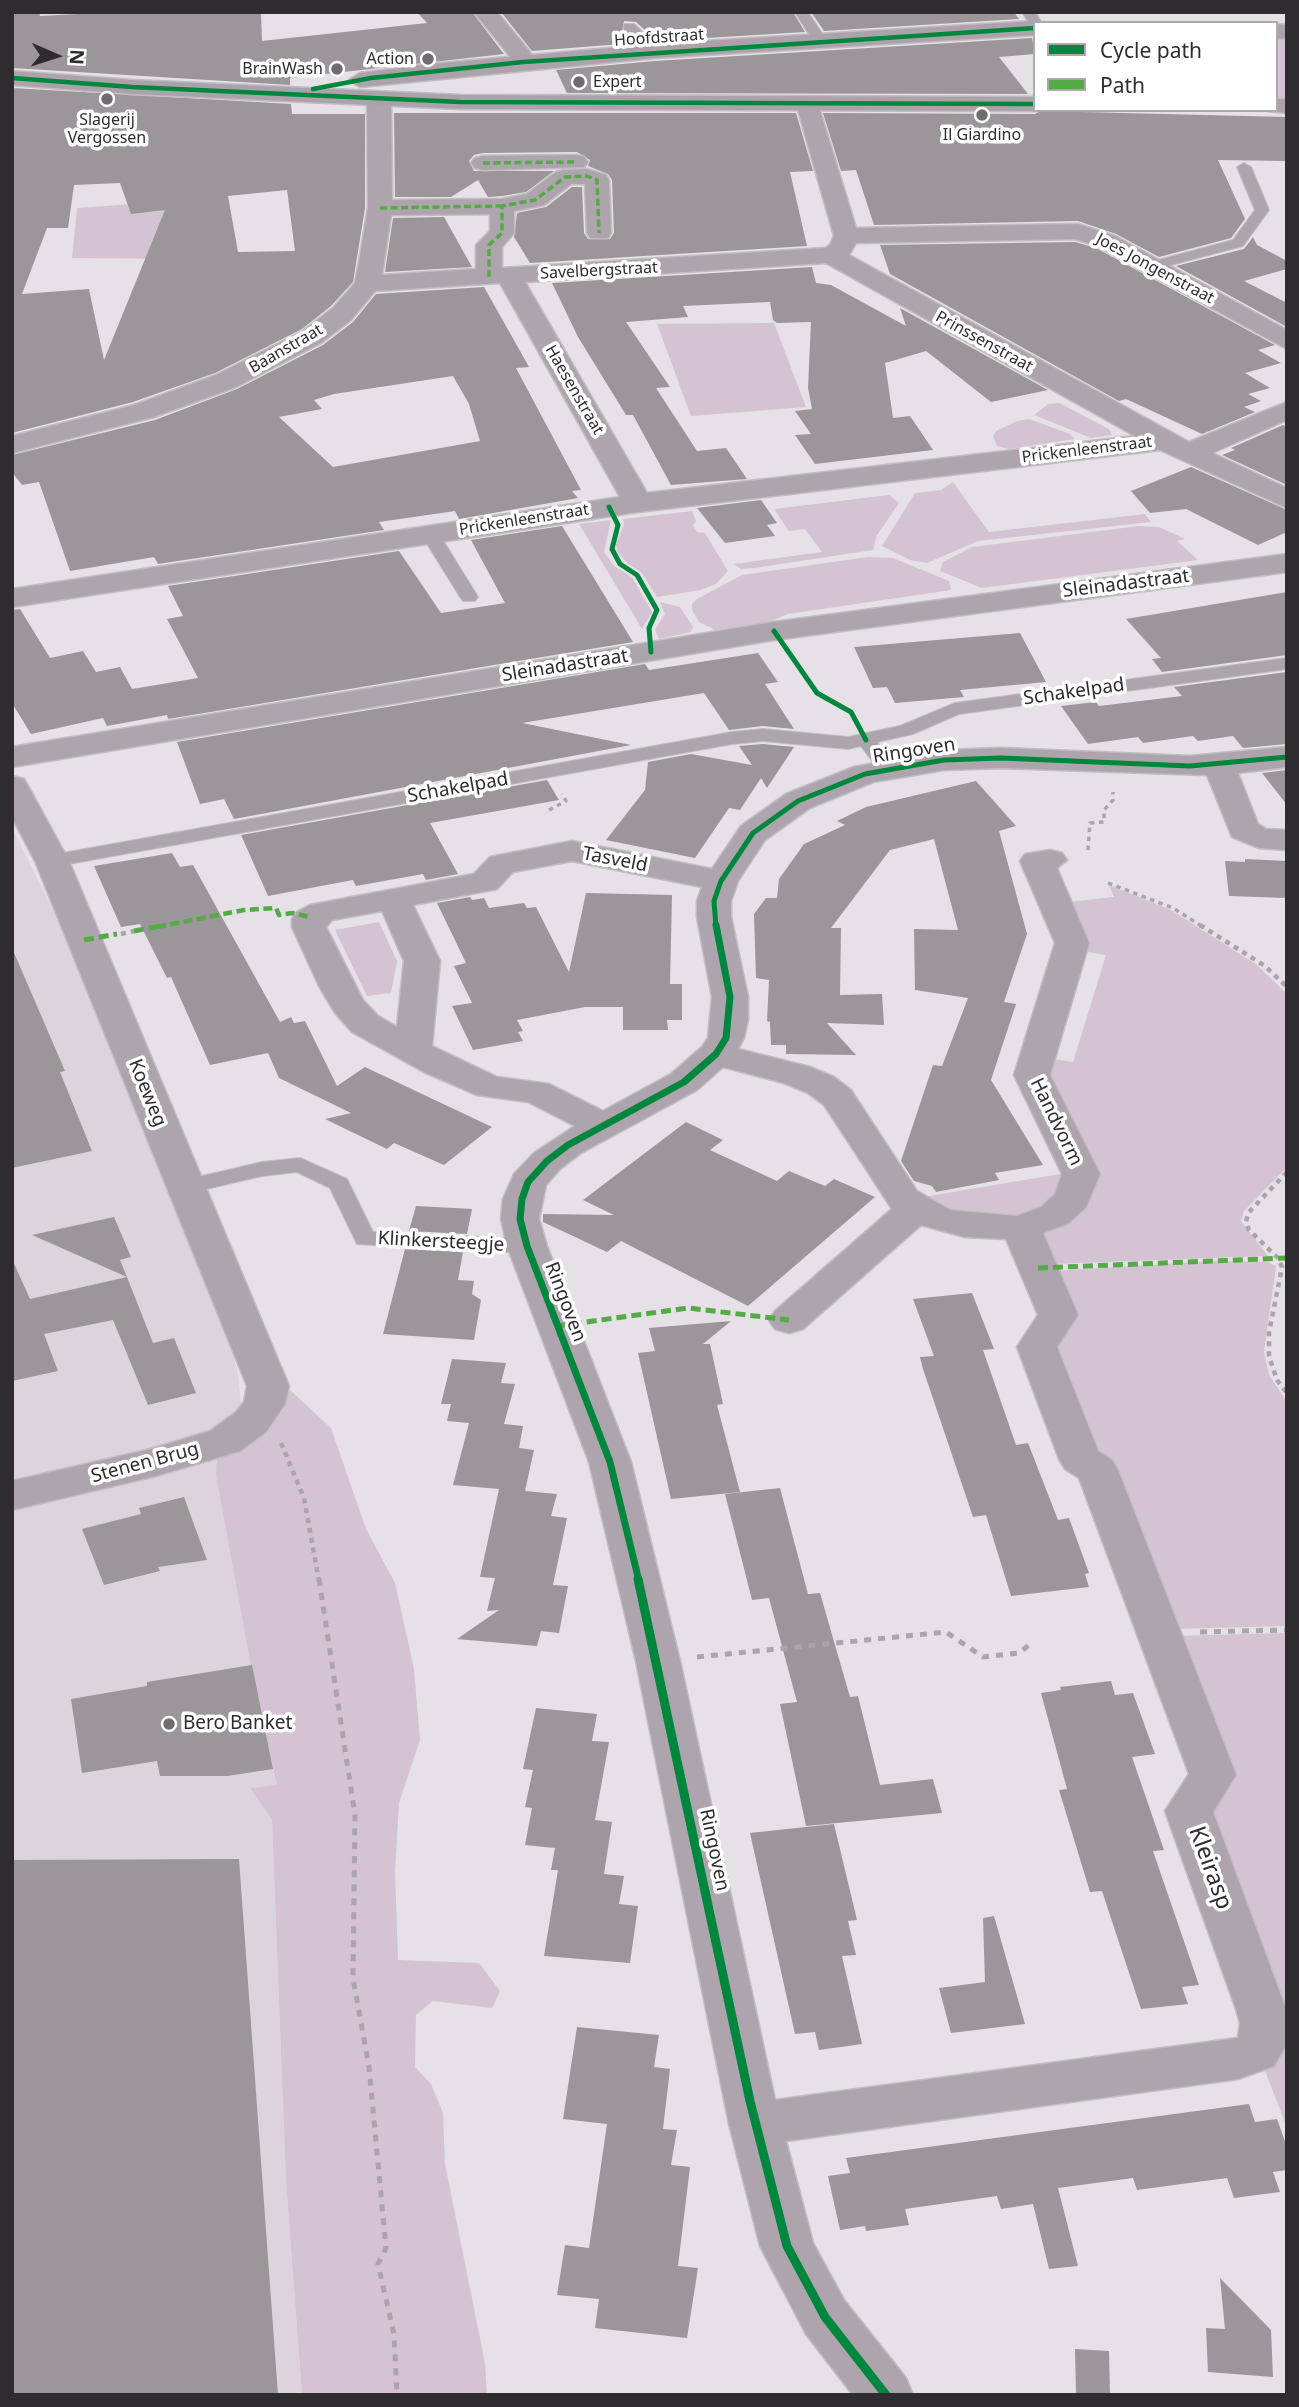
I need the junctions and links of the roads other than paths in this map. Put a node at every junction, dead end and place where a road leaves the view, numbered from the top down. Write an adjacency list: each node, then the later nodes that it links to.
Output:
1 (485, 12): 7 (street)
2 (802, 12): 5 (lane)
3 (629, 27): 6 (lane)
4 (1033, 28): 5 (street, Hoofdstraat)
5 (820, 41): 6 (street, Hoofdstraat)
6 (655, 51): 7 (street, Hoofdstraat)
7 (523, 62): 9 (street, Hoofdstraat)
8 (12, 78): 9 (street, Hoofdstraat)
9 (287, 93): 10 (street, Hoofdstraat)
10 (379, 99): 11 (street, Hoofdstraat); 17 (street)
11 (807, 103): 12 (street, Hoofdstraat); 19 (street)
12 (1033, 104)
13 (483, 163): 14 (street)
14 (577, 163): 16 (street); 18 (street)
15 (1244, 167): 20 (lane)
16 (502, 206): 17 (street); 21 (street)
17 (380, 208): 22 (street)
18 (599, 233)
19 (838, 246): 20 (street, Joes Jongenstraat); 21 (street, Savelbergstraat); 25 (street, Prinssenstraat)
20 (1152, 267): 23 (street, Joes Jongenstraat)
21 (499, 277): 22 (street, Savelbergstraat); 29 (street, Haesenstraat)
22 (367, 284): 26 (street, Baanstraat)
23 (1287, 341)
24 (1287, 410): 27 (street)
25 (1164, 441): 27 (street, Prinssenstraat); 29 (street, Prickenleenstraat)
26 (12, 445)
27 (1190, 452): 28 (street, Prinssenstraat)
28 (1287, 499)
29 (638, 503): 30 (street, Prickenleenstraat)
30 (430, 534): 32 (lane); 33 (street, Prickenleenstraat)
31 (1287, 563): 36 (street, Sleinadastraat)
32 (469, 597)
33 (12, 598)
34 (1287, 663): 35 (lane, Schakelpad)
35 (866, 740): 39 (lane); 43 (lane, Schakelpad)
36 (12, 757)
37 (1287, 757): 38 (street, Ringoven)
38 (1219, 765): 39 (street, Ringoven); 41 (street)
39 (888, 769): 44 (street, Ringoven)
40 (12, 786): 43 (street, Koeweg)
41 (1287, 840)
42 (1050, 860): 51 (street, Handvorm)
43 (52, 861): 49 (street, Koeweg)
44 (720, 881): 45 (street, Tasveld); 47 (street, Ringoven)
45 (393, 899): 46 (street); 46 (street, Tasveld)
46 (413, 1050): 48 (street, Tasveld)
47 (716, 1054): 48 (street, Ringoven); 50 (street, Handvorm)
48 (603, 1125): 52 (street, Ringoven)
49 (186, 1187): 52 (lane, Klinkersteegje); 54 (street, Koeweg)
50 (917, 1208): 51 (street, Handvorm); 53 (street)
51 (1021, 1228): 56 (street, Kleirasp)
52 (527, 1246): 56 (street, Ringoven)
53 (789, 1320)
54 (264, 1404): 55 (street, Stenen Brug)
55 (12, 1496)
56 (755, 2124): 57 (street, Ringoven)
57 (886, 2395)

